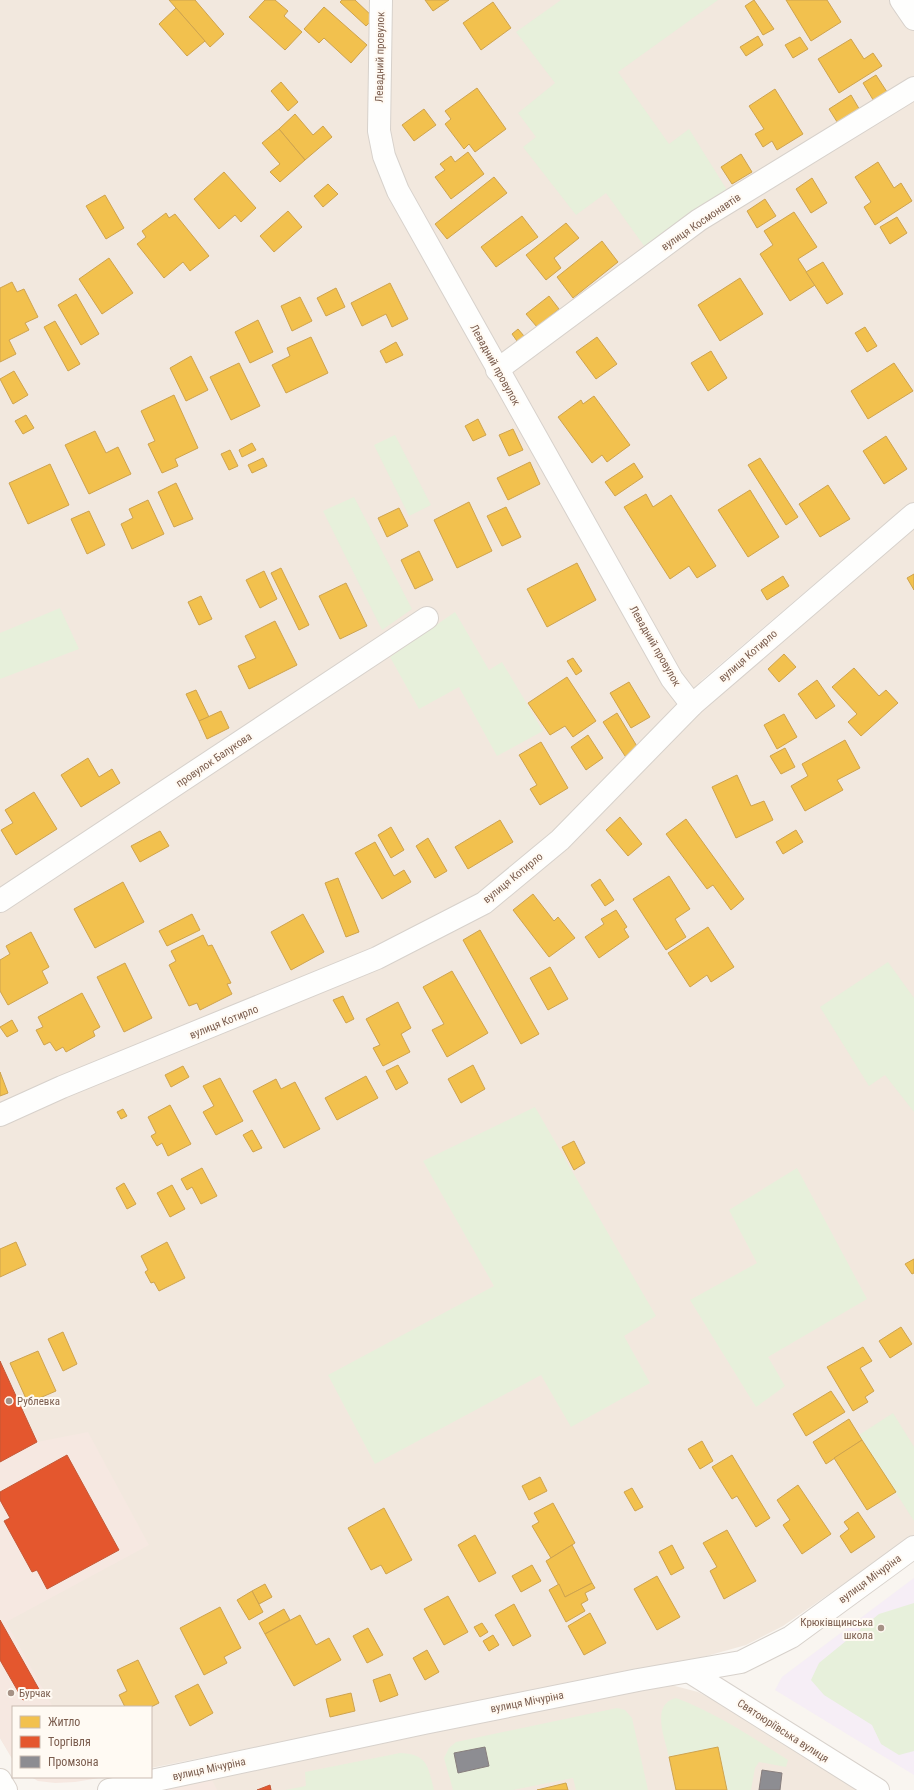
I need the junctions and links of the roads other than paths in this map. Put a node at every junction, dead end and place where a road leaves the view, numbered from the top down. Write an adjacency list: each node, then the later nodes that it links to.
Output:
1 (381, 0): 5 (street, Левадний провулок)
2 (901, 0): 3 (street)
3 (914, 19)
4 (914, 88): 5 (street, вулиця Космонавтів)
5 (497, 370): 8 (street, Левадний провулок)
6 (914, 514): 8 (street, вулиця Котирло)
7 (427, 618): 9 (street, провулок Балукова)
8 (692, 705): 10 (street, вулиця Котирло)
9 (0, 901)
10 (0, 1116)
11 (914, 1547): 12 (street, вулиця Мічуріна)
12 (690, 1672): 15 (street, вулиця Мічуріна); 16 (street, Святоюріївська вулиця)
13 (0, 1780): 14 (street)
14 (6, 1790)
15 (109, 1790)
16 (878, 1790)

